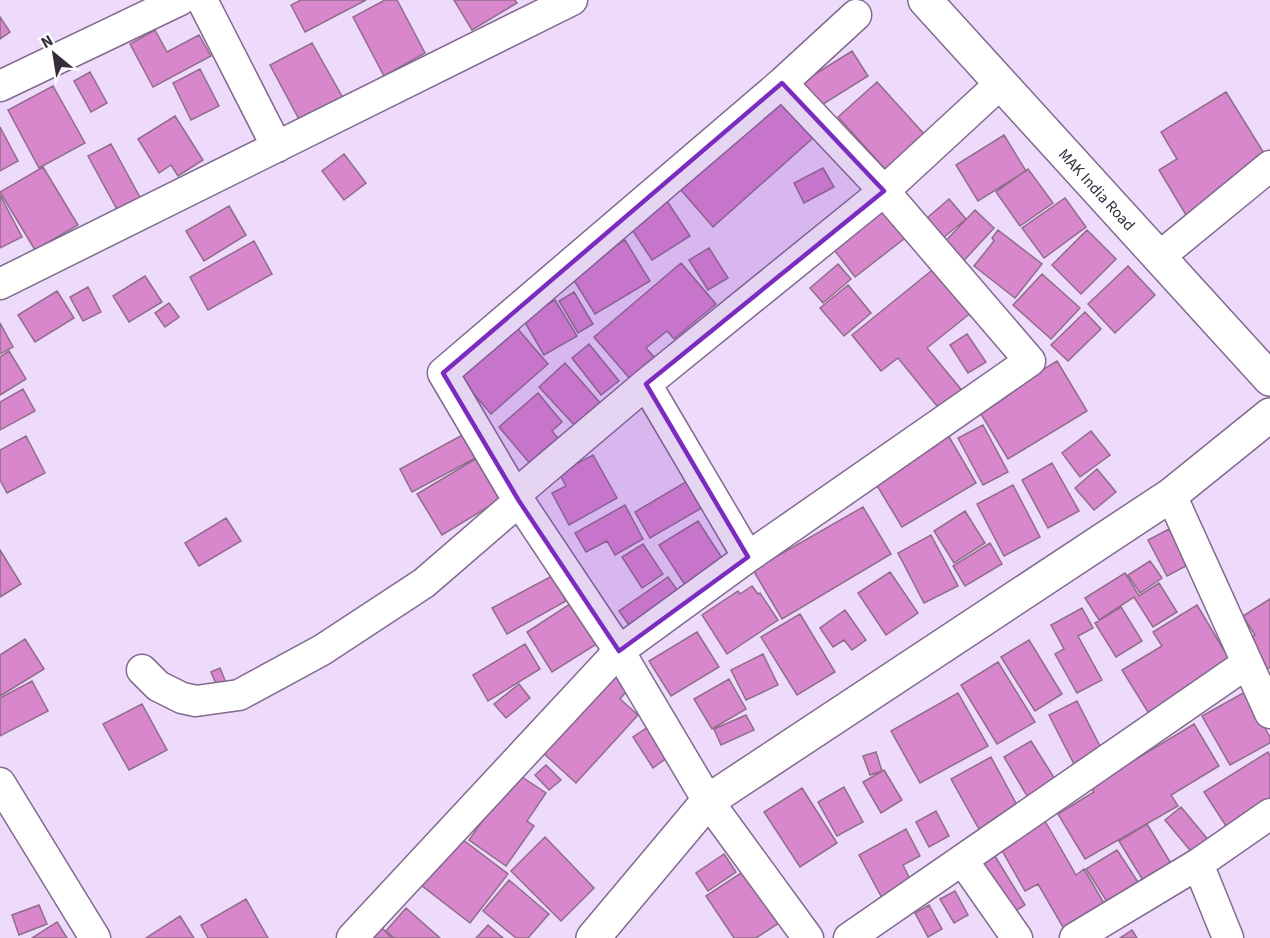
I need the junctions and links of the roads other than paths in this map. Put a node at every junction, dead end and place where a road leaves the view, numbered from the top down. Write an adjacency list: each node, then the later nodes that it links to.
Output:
1 (180, 0): 8 (street)
2 (202, 0): 9 (street)
3 (572, 0): 9 (street)
4 (925, 0): 7 (street, MAK India Road)
5 (855, 15): 6 (street)
6 (782, 83): 11 (street); 18 (street)
7 (1001, 83): 11 (street); 12 (street, MAK India Road)
8 (0, 86)
9 (277, 147): 13 (street)
10 (1270, 166): 12 (street)
11 (884, 191): 15 (street); 19 (street)
12 (1159, 257): 14 (street, MAK India Road)
13 (0, 284)
14 (1270, 379)
15 (646, 384): 18 (street); 19 (street)
16 (1270, 415): 17 (street)
17 (1171, 495): 21 (street); 25 (street)
18 (517, 498): 20 (street); 22 (street)
19 (748, 557): 20 (street)
20 (619, 651): 25 (street); 30 (street)
21 (1246, 664): 23 (street); 27 (street)
22 (142, 670)
23 (1270, 713)
24 (0, 783): 29 (street)
25 (708, 801): 31 (street); 32 (street)
26 (1270, 814): 28 (street)
27 (963, 861): 33 (street); 34 (street)
28 (1198, 864): 35 (street); 36 (street)
29 (95, 938)
30 (352, 938)
31 (593, 938)
32 (808, 938)
33 (849, 938)
34 (1017, 938)
35 (1075, 938)
36 (1228, 938)

